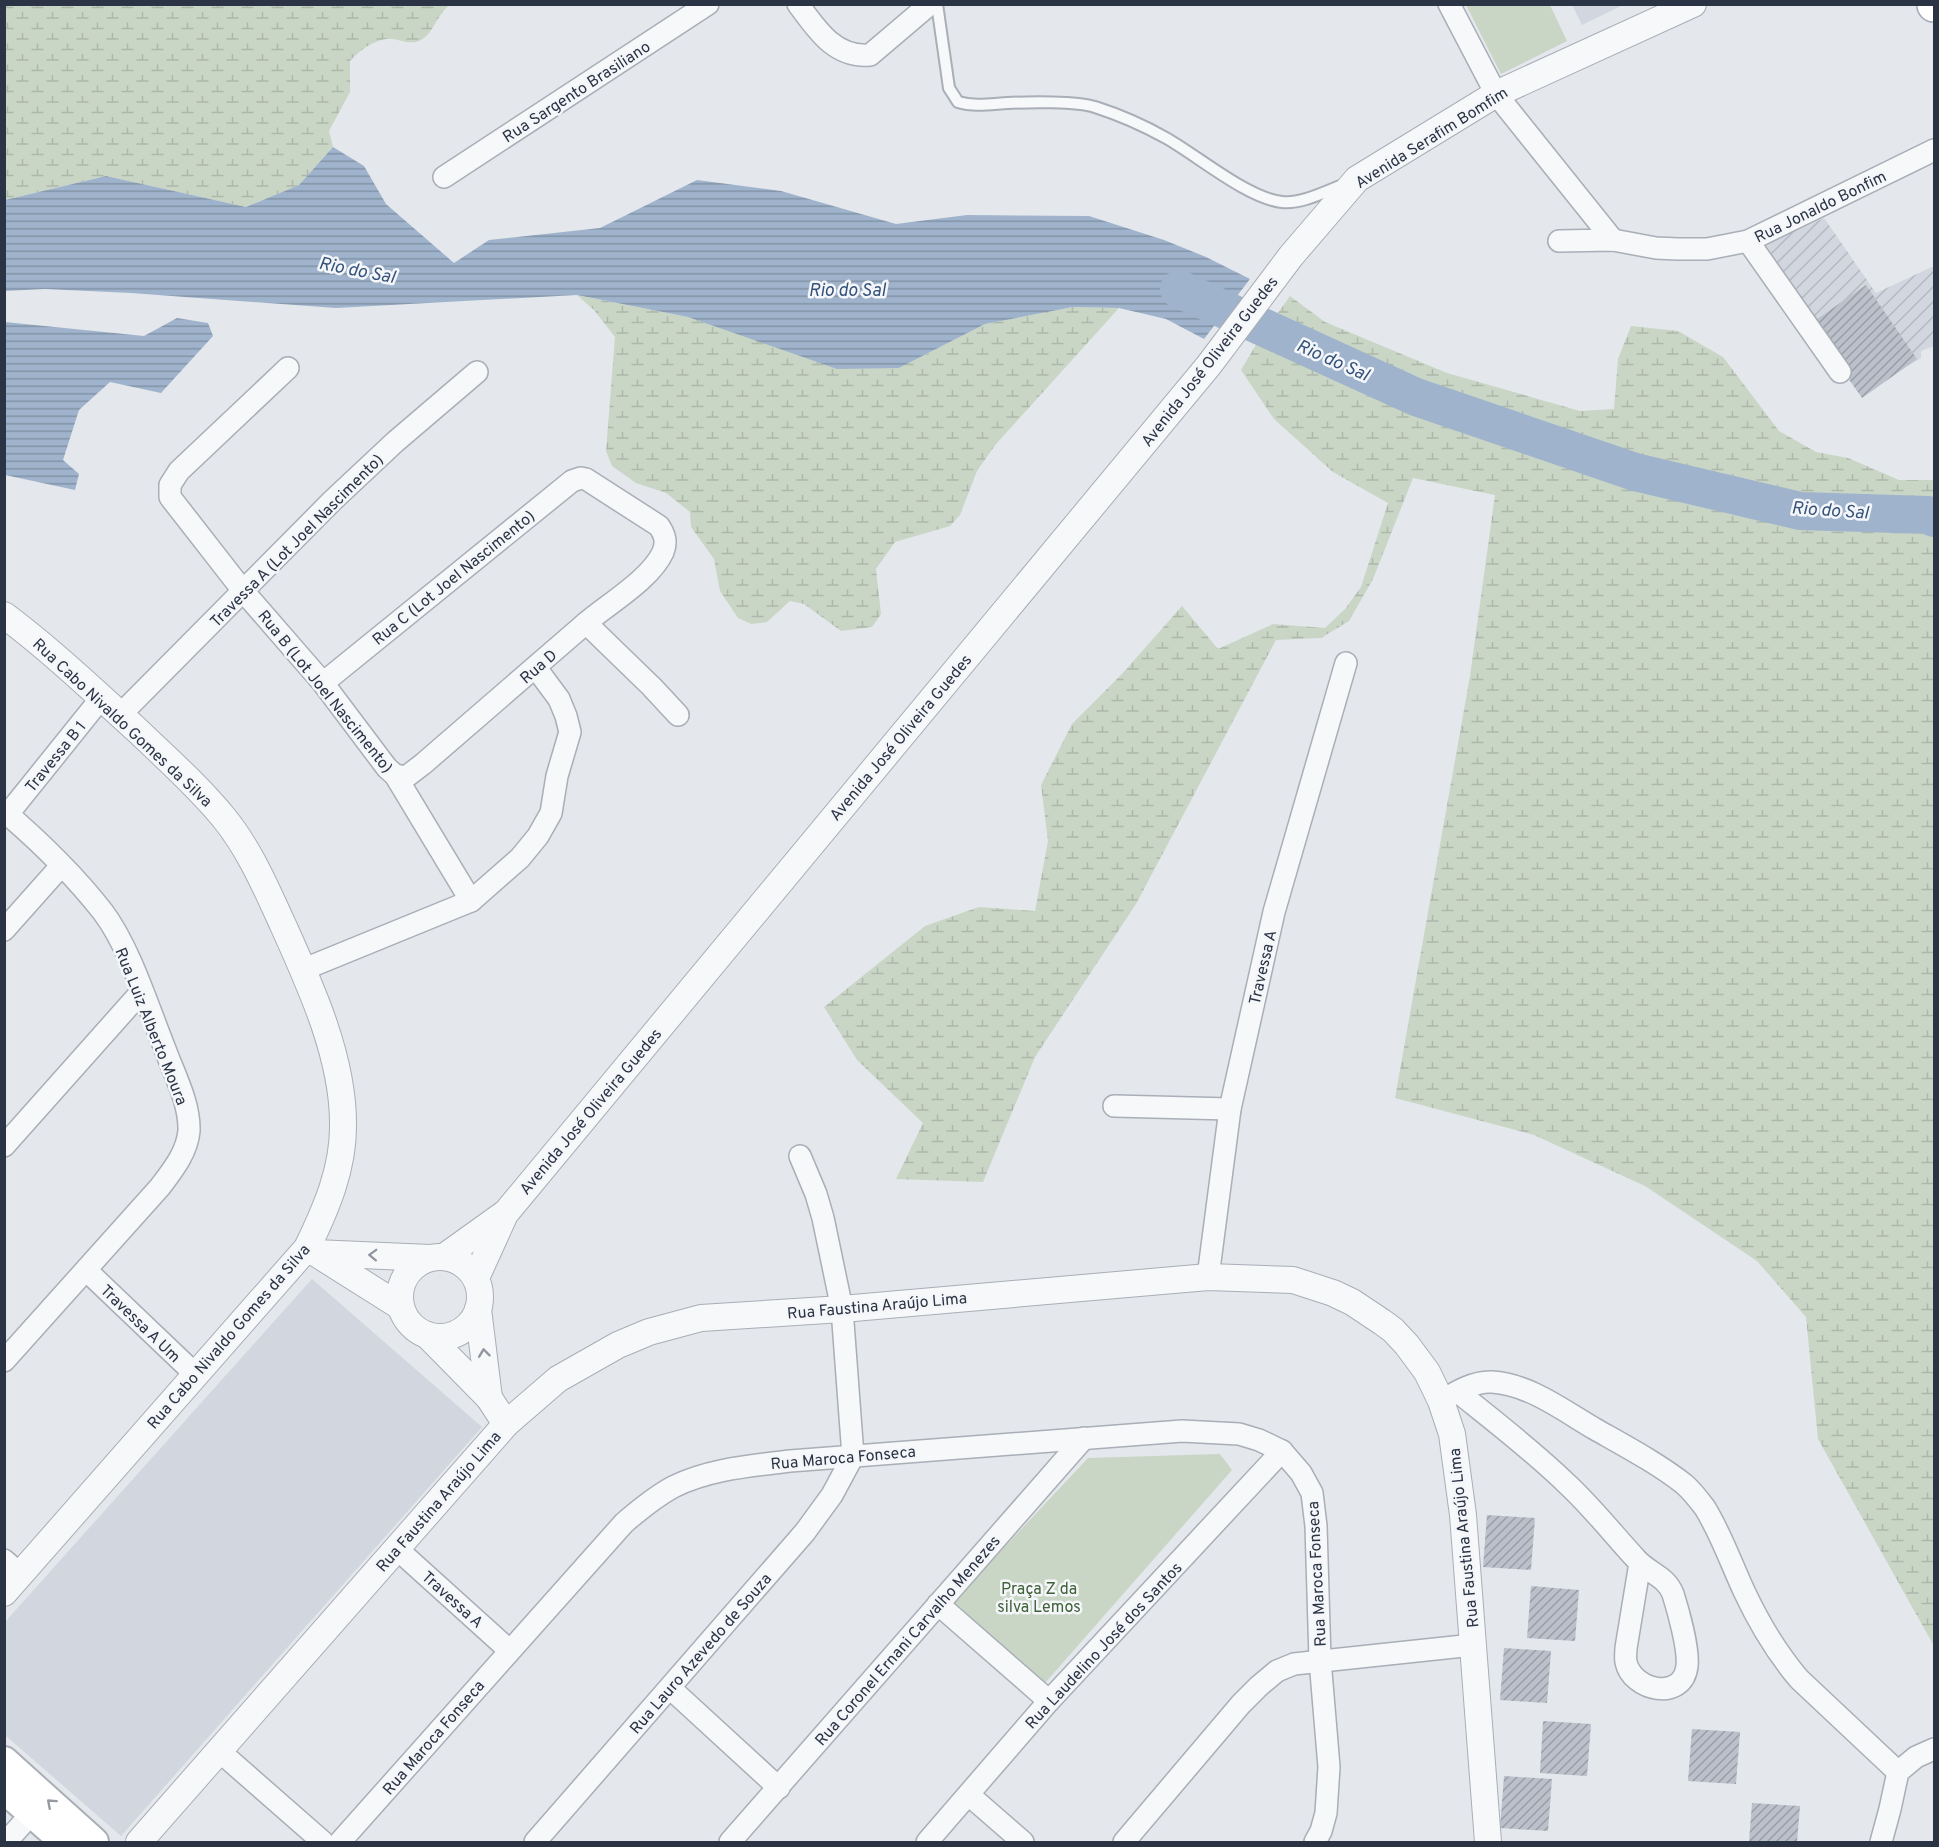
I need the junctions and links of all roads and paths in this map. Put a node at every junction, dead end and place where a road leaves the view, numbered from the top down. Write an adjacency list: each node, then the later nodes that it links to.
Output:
1 (708, 4): 9 (street, Rua Sargento Brasiliano)
2 (798, 4): 3 (street)
3 (930, 4)
4 (936, 4): 10 (lane)
5 (1449, 4): 7 (street)
6 (1693, 4): 7 (street, Avenida Serafim Bomfim)
7 (1496, 94): 10 (street, Avenida Serafim Bomfim); 11 (street)
8 (1935, 150): 13 (street, Rua Jonaldo Bonfim)
9 (444, 177)
10 (1357, 179): 14 (street, Avenida Serafim Bomfim)
11 (1613, 240): 12 (street, Rua Jonaldo Bonfim); 13 (street, Rua Jonaldo Bonfim)
12 (1559, 241)
13 (1748, 241): 17 (street)
14 (1291, 256): 39 (street, Avenida José Oliveira Guedes)
15 (288, 368): 19 (street, Rua B (Lot Joel Nascimento))
16 (477, 372): 19 (street, Travessa A (Lot Joel Nascimento))
17 (1840, 372)
18 (666, 538): 21 (street, Rua D); 24 (street, Rua C (Lot Joel Nascimento))
19 (244, 591): 24 (street, Rua B (Lot Joel Nascimento)); 26 (street, Travessa A (Lot Joel Nascimento))
20 (4, 615): 25 (street, Rua Cabo Nivaldo Gomes da Silva)
21 (586, 623): 23 (street, Rua D); 27 (street)
22 (1346, 663): 36 (street, Travessa A)
23 (536, 668): 28 (street, Rua D); 31 (street)
24 (323, 683): 28 (street, Rua B (Lot Joel Nascimento))
25 (102, 697): 26 (street, Rua Cabo Nivaldo Gomes da Silva); 29 (street, Travessa B 1)
26 (120, 715): 33 (street, Rua Cabo Nivaldo Gomes da Silva)
27 (678, 715)
28 (395, 775): 31 (street, Rua B (Lot Joel Nascimento))
29 (6, 812): 30 (street, Rua Luiz Alberto Moura)
30 (61, 866): 32 (street); 34 (street, Rua Luiz Alberto Moura)
31 (471, 901): 33 (street)
32 (4, 930)
33 (302, 970): 40 (street, Rua Cabo Nivaldo Gomes da Silva)
34 (142, 991): 37 (street); 42 (street, Rua Luiz Alberto Moura)
35 (1114, 1106): 36 (street)
36 (1230, 1109): 43 (street, Travessa A)
37 (4, 1146)
38 (800, 1156): 47 (street)
39 (505, 1214): 41 (street, Avenida José Oliveira Guedes); 44 (street, Avenida José Oliveira Guedes)
40 (311, 1251): 41 (street, one-way to 40); 45 (street); 50 (street, Rua Cabo Nivaldo Gomes da Silva)
41 (437, 1257): 44 (street); 45 (street)
42 (87, 1271): 49 (street, Rua Luiz Alberto Moura); 50 (street, Travessa A Um)
43 (1208, 1277): 47 (street, Rua Faustina Araújo Lima); 51 (street, Rua Faustina Araújo Lima)
44 (476, 1278): 46 (street)
45 (401, 1307): 48 (street)
46 (478, 1309): 48 (street); 52 (street, one-way to 46)
47 (842, 1309): 53 (street, Rua Faustina Araújo Lima); 56 (street)
48 (427, 1335): 52 (street)
49 (4, 1362)
50 (195, 1374): 59 (street, Rua Cabo Nivaldo Gomes da Silva)
51 (1450, 1396): 58 (street); 61 (street, Rua Faustina Araújo Lima); 70 (street)
52 (489, 1398): 53 (street)
53 (506, 1424): 57 (street, Rua Faustina Araújo Lima)
54 (1084, 1438): 55 (street, Rua Maroca Fonseca); 56 (street, Rua Maroca Fonseca); 60 (street, Rua Coronel Ernani Carvalho Menezes)
55 (1282, 1451): 63 (street, Rua Maroca Fonseca); 65 (street, Rua Laudelino José dos Santos)
56 (853, 1456): 62 (street, Rua Maroca Fonseca); 64 (street, Rua Lauro Azevedo de Souza)
57 (396, 1548): 62 (street, Travessa A); 68 (street, Rua Faustina Araújo Lima)
58 (1640, 1563): 58 (street)
59 (10, 1576)
60 (938, 1604): 65 (street); 71 (street, Rua Coronel Ernani Carvalho Menezes)
61 (1473, 1645): 63 (street, Rua Maroca Fonseca); 66 (street, Rua Faustina Araújo Lima)
62 (509, 1650): 80 (street, Rua Maroca Fonseca)
63 (1320, 1660): 85 (street, Rua Maroca Fonseca); 86 (street, Rua Maroca Fonseca)
64 (670, 1688): 71 (street); 81 (street, Rua Lauro Azevedo de Souza)
65 (1049, 1701): 73 (street, Rua Laudelino José dos Santos)
66 (1479, 1739): 87 (street, Rua Faustina Araújo Lima); 88 (street, Rua Faustina Araújo Lima)
67 (1935, 1749): 70 (street)
68 (218, 1750): 78 (street, Rua Faustina Araújo Lima); 79 (street)
69 (4, 1761): 77 (main road, one-way to 69)
70 (1898, 1772): 89 (street)
71 (779, 1788): 82 (street, Rua Coronel Ernani Carvalho Menezes)
72 (4, 1789): 74 (main road)
73 (969, 1794): 83 (street, Rua Laudelino José dos Santos); 84 (street)
74 (32, 1813): 75 (street); 76 (main road)
75 (6, 1842)
76 (65, 1842)
77 (94, 1842)
78 (139, 1842)
79 (323, 1842)
80 (340, 1842)
81 (535, 1842)
82 (730, 1842)
83 (927, 1842)
84 (1023, 1842)
85 (1124, 1842)
86 (1315, 1842)
87 (1470, 1842)
88 (1488, 1842)
89 (1881, 1842)

